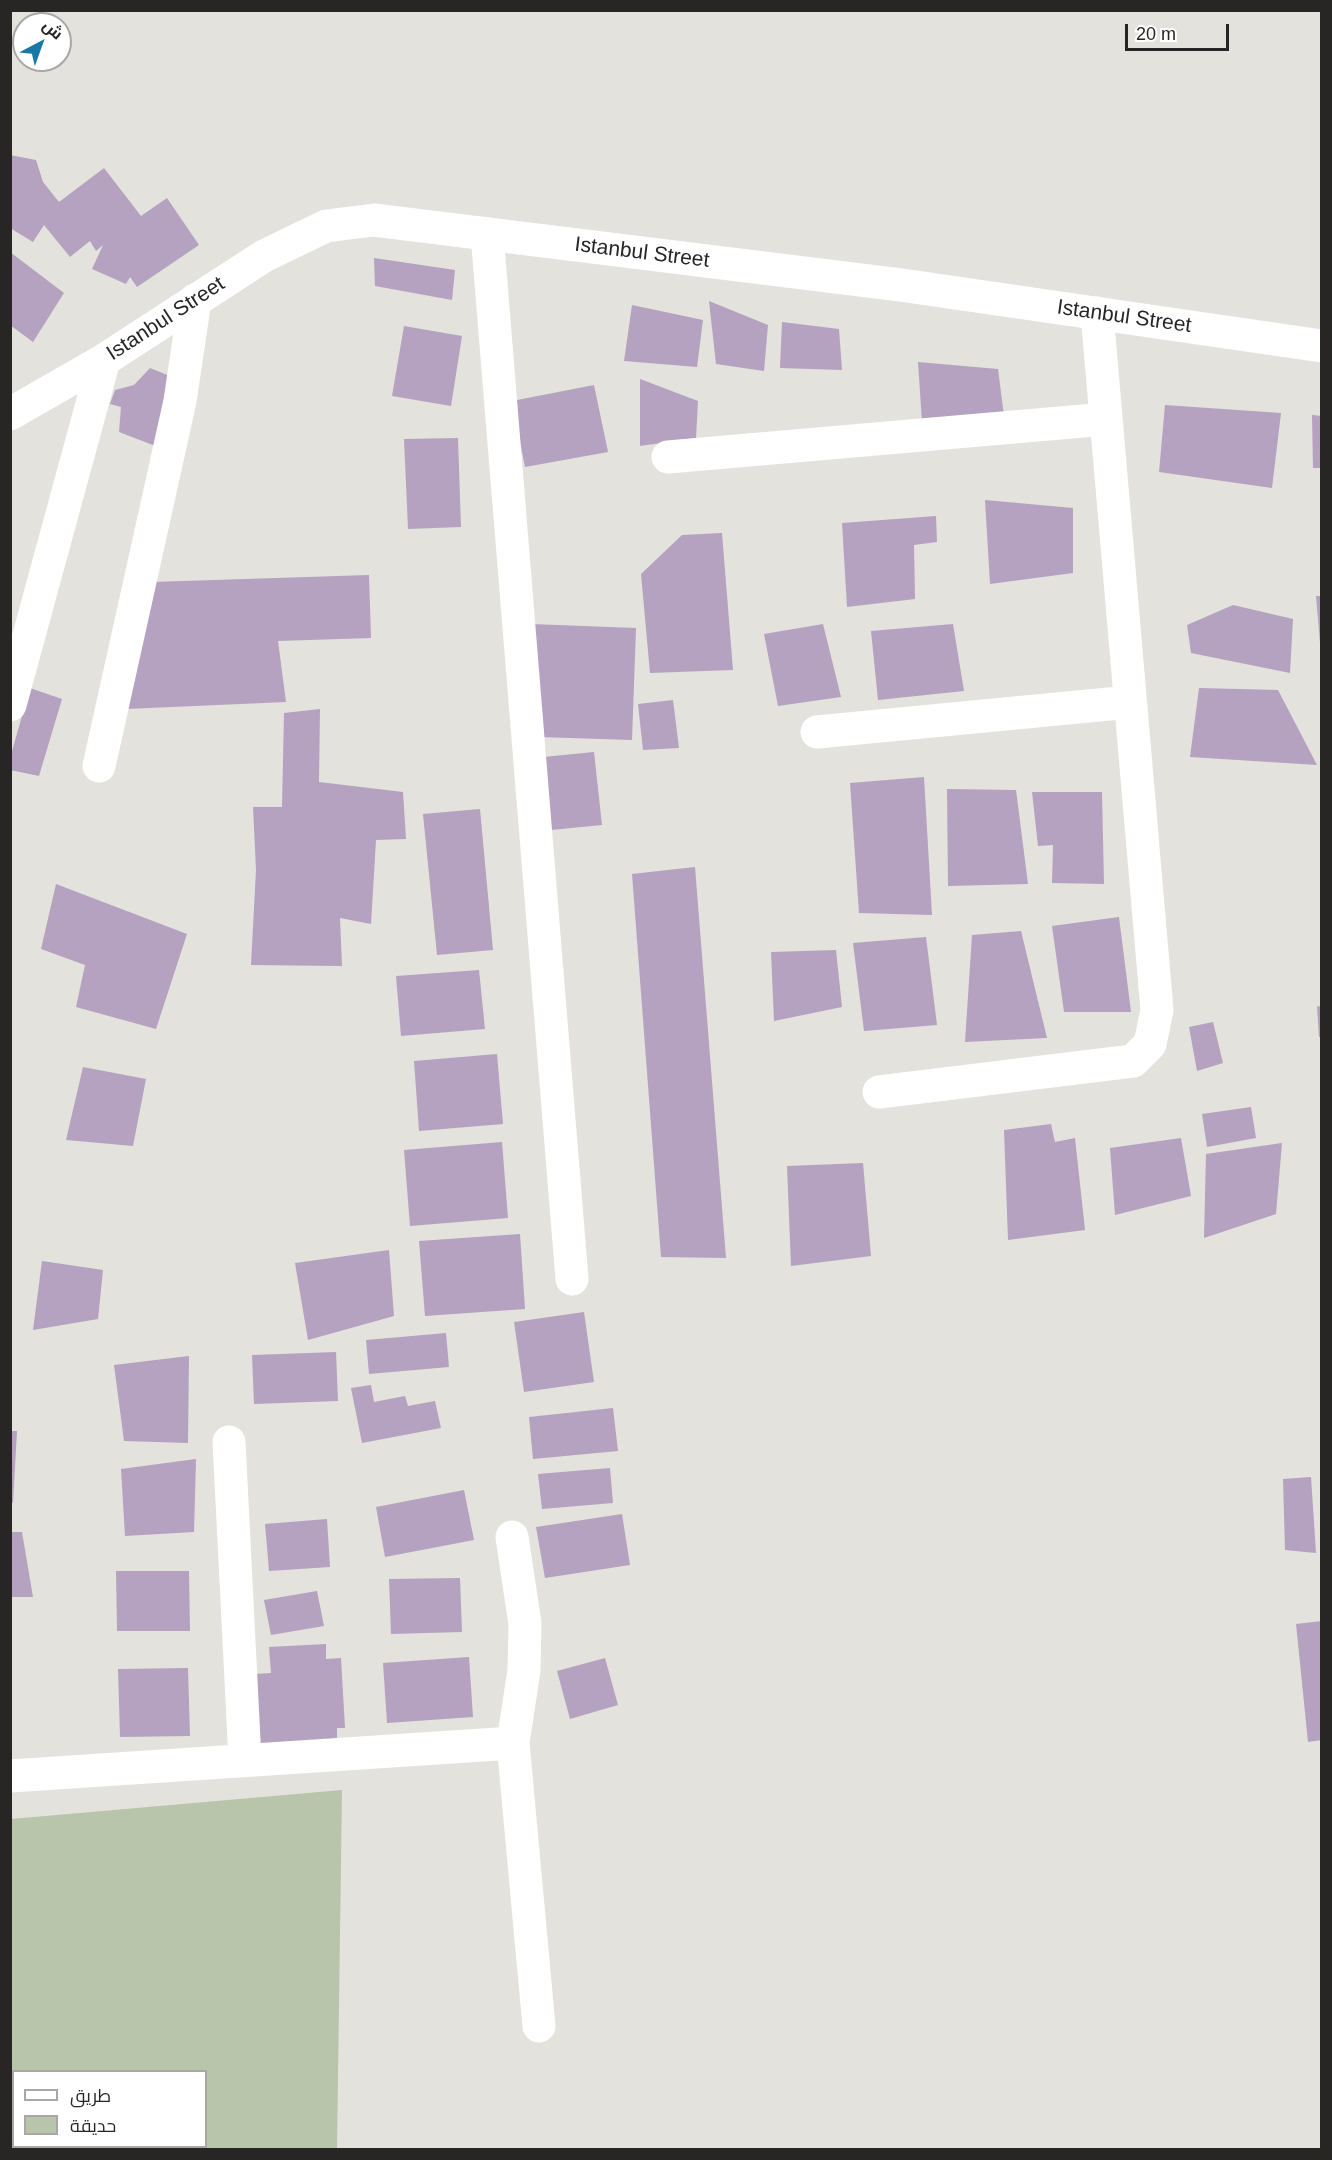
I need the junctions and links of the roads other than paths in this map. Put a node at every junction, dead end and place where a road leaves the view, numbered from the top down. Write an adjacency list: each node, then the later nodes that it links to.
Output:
1 (487, 234): 2 (street, Istanbul Street); 3 (street, Istanbul Street); 14 (street)
2 (195, 300): 5 (street, Istanbul Street); 12 (street)
3 (1097, 313): 4 (street, Istanbul Street); 7 (street)
4 (1322, 346)
5 (104, 360): 6 (street, Istanbul Street); 10 (street)
6 (10, 414)
7 (1106, 419): 8 (street); 9 (street)
8 (668, 457)
9 (1130, 702): 11 (street); 13 (street)
10 (10, 705)
11 (817, 732)
12 (99, 766)
13 (879, 1092)
14 (572, 1279)
15 (229, 1442): 18 (street)
16 (512, 1537): 17 (street)
17 (513, 1743): 18 (street); 20 (street)
18 (245, 1760): 19 (street)
19 (10, 1776)
20 (539, 2026)

